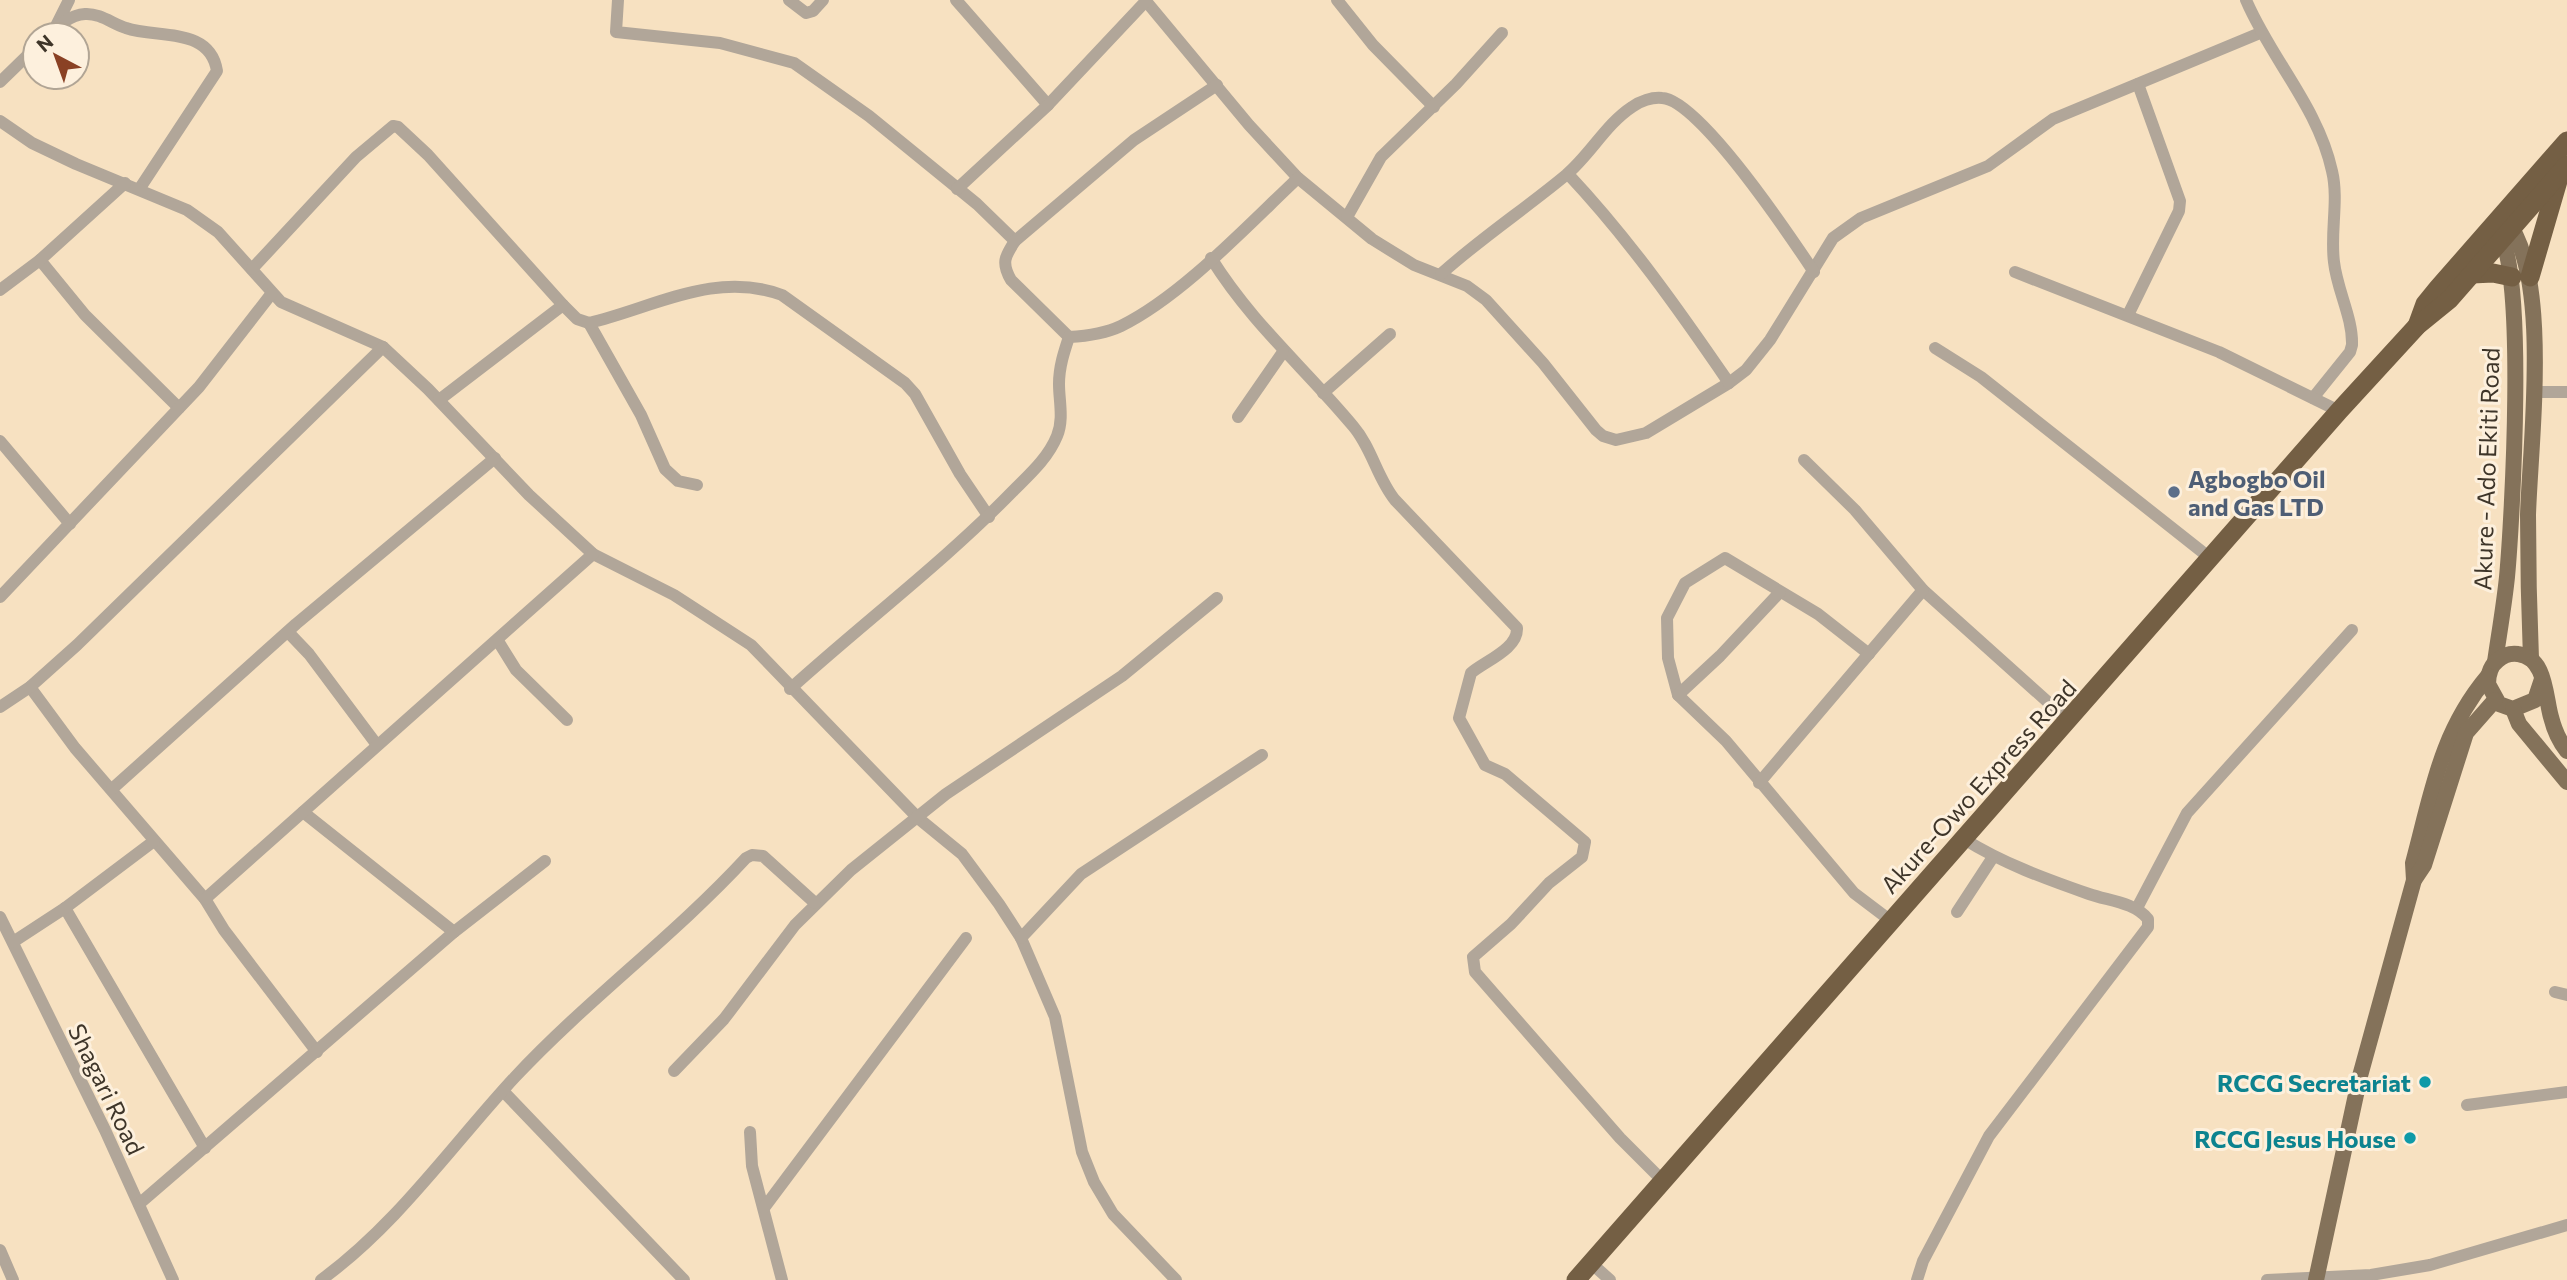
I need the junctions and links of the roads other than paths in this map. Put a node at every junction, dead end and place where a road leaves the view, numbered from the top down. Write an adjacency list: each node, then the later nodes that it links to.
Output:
1 (69, 0): 9 (street)
2 (618, 0): 26 (street)
3 (789, 0): 4 (street)
4 (823, 0)
5 (956, 0): 17 (street)
6 (1146, 0): 16 (street); 17 (street)
7 (1336, 0): 18 (street)
8 (2246, 0): 12 (street)
9 (57, 21)
10 (66, 21): 25 (street)
11 (1502, 33): 18 (street)
12 (2260, 33): 15 (street); 53 (street)
13 (21, 62): 14 (street)
14 (0, 82)
15 (2138, 84): 33 (street); 41 (street)
16 (1217, 85): 23 (street); 29 (street)
17 (1048, 105): 26 (street)
18 (1434, 107): 27 (street)
19 (0, 121): 24 (street)
20 (2567, 141): 28 (highway, Akure-Owo Express Road)
21 (2565, 168): 28 (highway, Akure-Owo Express Road); 37 (highway)
22 (1568, 174): 33 (street); 35 (street); 49 (street)
23 (1298, 178): 27 (street); 30 (street)
24 (125, 183): 25 (street); 31 (street)
25 (139, 188): 32 (street)
26 (957, 189): 29 (street)
27 (1347, 217): 35 (street)
28 (2502, 226): 36 (highway, Akure-Owo Express Road); 37 (main road); 43 (highway, Akure-Owo Express Road)
29 (1016, 241): 45 (street)
30 (1211, 258): 45 (street); 48 (street)
31 (40, 260): 38 (street); 55 (street)
32 (252, 269): 39 (street); 40 (street)
33 (1814, 272): 49 (street)
34 (2015, 272): 41 (street)
35 (1441, 274): 49 (street)
36 (2472, 274): 37 (highway); 43 (highway, Akure-Owo Express Road)
37 (2521, 277): 50 (main road, Akure - Ado Ekiti Road); 75 (main road, Akure - Ado Ekiti Road)
38 (0, 290)
39 (272, 293): 46 (street); 55 (street)
40 (563, 305): 42 (street); 54 (street)
41 (2128, 315): 53 (street)
42 (589, 323): 61 (street); 62 (street)
43 (2417, 326): 56 (highway, Akure-Owo Express Road)
44 (1390, 334): 52 (street)
45 (1069, 337): 62 (street)
46 (383, 347): 54 (street); 77 (street)
47 (1935, 348): 65 (street)
48 (1283, 352): 52 (street); 57 (street)
49 (1729, 383)
50 (2533, 392): 51 (street); 74 (main road, Akure - Ado Ekiti Road)
51 (2567, 392)
52 (1323, 393): 117 (street)
53 (2313, 398): 56 (street)
54 (439, 401): 59 (street)
55 (179, 408): 63 (street)
56 (2339, 411): 65 (highway, Akure-Owo Express Road)
57 (1238, 417)
58 (0, 441): 63 (street)
59 (495, 458): 64 (street); 71 (street)
60 (1804, 460): 66 (street)
61 (697, 485)
62 (989, 517): 78 (street)
63 (69, 524): 68 (street)
64 (593, 554): 72 (street); 78 (street)
65 (2210, 558): 85 (highway, Akure-Owo Express Road)
66 (1923, 590): 73 (street); 85 (street)
67 (1780, 592): 73 (street); 79 (street); 79 (street)
68 (0, 597)
69 (1217, 598): 93 (street)
70 (2352, 630): 102 (street)
71 (288, 632): 86 (street); 91 (street)
72 (498, 641): 84 (street); 86 (street)
73 (1869, 654): 90 (street)
74 (2531, 659): 75 (main road); 76 (main road)
75 (2492, 669): 80 (main road); 98 (main road)
76 (2542, 679): 82 (main road); 87 (main road)
77 (30, 687): 81 (street); 91 (street)
78 (790, 689): 93 (street)
79 (1678, 695): 90 (street)
80 (2495, 700): 82 (main road); 83 (main road)
81 (0, 706)
82 (2516, 717): 83 (main road); 89 (main road)
83 (2476, 718): 98 (main road)
84 (567, 720)
85 (2070, 721): 94 (highway, Akure-Owo Express Road)
86 (377, 745): 92 (street)
87 (2567, 751)
88 (1262, 755): 108 (street)
89 (2567, 782)
90 (1759, 783): 105 (street)
91 (112, 789): 95 (street)
92 (303, 811): 99 (street); 106 (street)
93 (918, 818): 100 (street); 108 (street)
94 (1964, 839): 96 (street); 105 (highway, Akure-Owo Express Road)
95 (154, 841): 99 (street); 101 (street)
96 (1993, 857): 102 (street); 103 (street)
97 (545, 861): 106 (street)
98 (2414, 880): 123 (main road)
99 (205, 899): 110 (street)
100 (815, 902): 111 (street); 112 (street)
101 (65, 908): 109 (street); 116 (street)
102 (2137, 908): 132 (street)
103 (1957, 912)
104 (0, 917): 109 (street, Shagari Road)
105 (1891, 921): 117 (highway, Akure-Owo Express Road)
106 (454, 932): 110 (street)
107 (966, 938): 119 (street)
108 (1021, 938): 129 (street)
109 (13, 942): 118 (street, Shagari Road)
110 (317, 1052): 116 (street)
111 (674, 1071)
112 (503, 1091): 126 (street); 127 (street)
113 (2567, 1092): 114 (street)
114 (2467, 1105)
115 (750, 1132): 119 (street)
116 (205, 1148): 118 (street)
117 (1662, 1181): 122 (highway, Akure-Owo Express Road)
118 (139, 1203): 125 (street, Shagari Road)
119 (764, 1208): 128 (street)
120 (2567, 1225): 123 (street)
121 (0, 1250): 124 (street)
122 (1591, 1263): 130 (highway, Akure-Owo Express Road); 131 (street)
123 (2316, 1278): 133 (street)
124 (13, 1280)
125 (173, 1280)
126 (321, 1280)
127 (684, 1280)
128 (782, 1280)
129 (1176, 1280)
130 (1576, 1280)
131 (1610, 1280)
132 (1917, 1280)
133 (2267, 1280)

